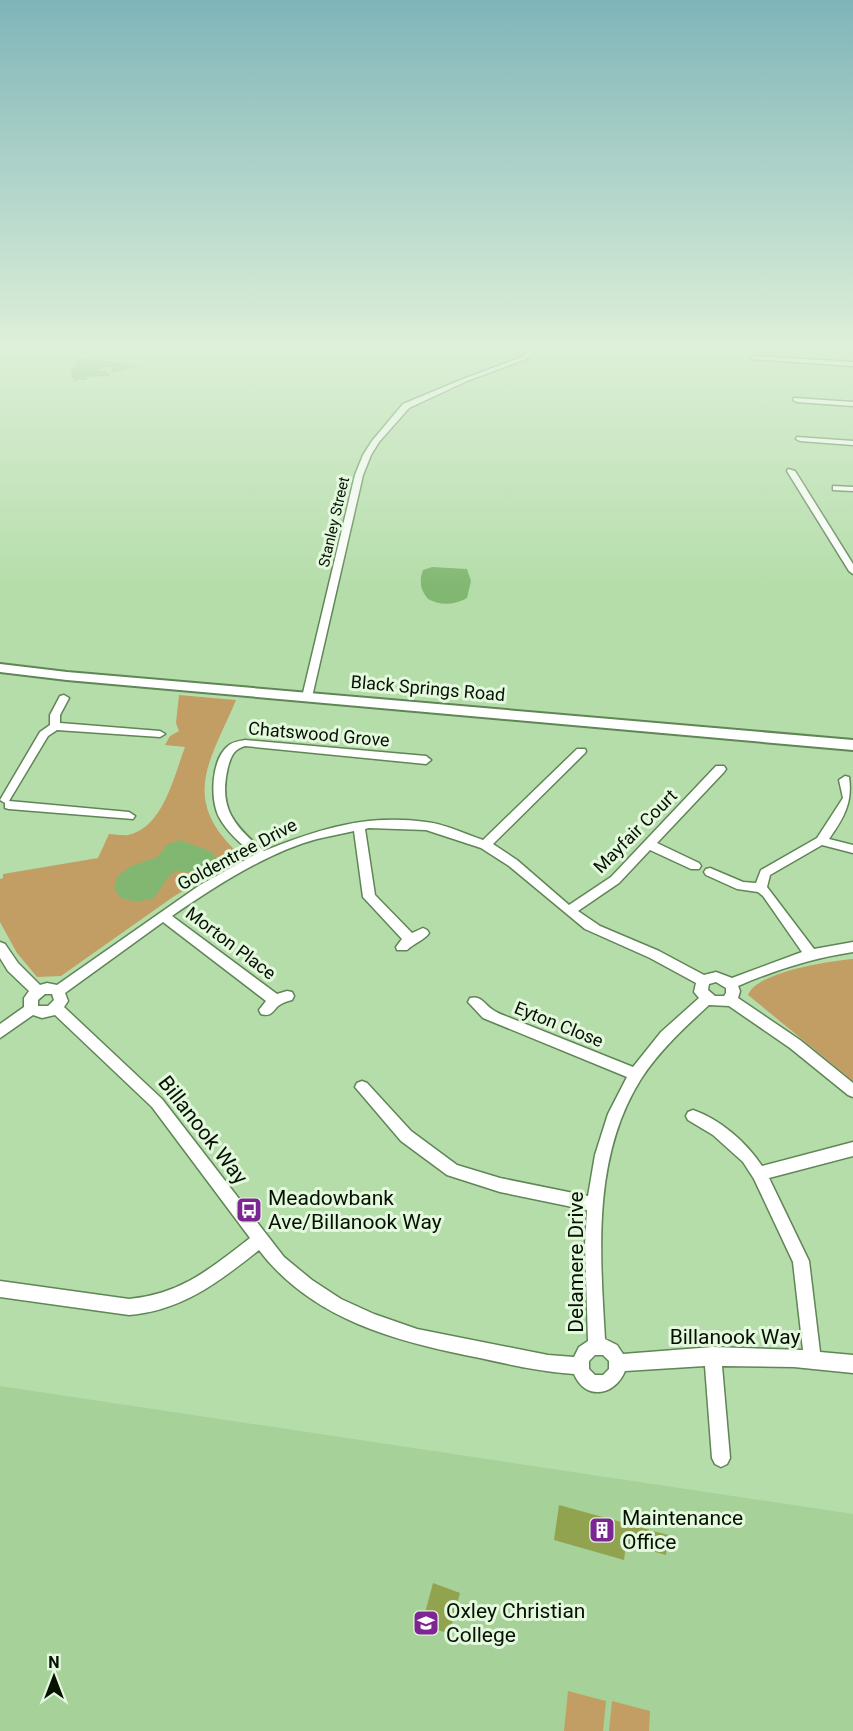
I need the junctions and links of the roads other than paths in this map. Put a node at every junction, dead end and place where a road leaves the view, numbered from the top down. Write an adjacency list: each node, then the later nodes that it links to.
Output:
1 (390, 425): 9 (street, Stanley Street)
2 (800, 439): 3 (street)
3 (853, 443)
4 (791, 471): 7 (street)
5 (836, 488): 6 (street)
6 (853, 489)
7 (853, 571)
8 (0, 668): 9 (main road, Black Springs Road)
9 (307, 697): 13 (main road, Black Springs Road)
10 (64, 698): 11 (street)
11 (55, 726): 12 (street); 18 (street)
12 (161, 735)
13 (853, 745)
14 (581, 751): 22 (street)
15 (426, 760): 25 (street, Chatswood Grove)
16 (720, 769): 23 (street, Mayfair Court)
17 (845, 780): 21 (street)
18 (3, 803): 19 (street)
19 (129, 816)
20 (359, 825): 22 (street, Goldentree Drive); 25 (street, Goldentree Drive); 31 (street)
21 (820, 840): 24 (street); 28 (street)
22 (485, 845): 29 (street, Goldentree Drive)
23 (650, 845): 26 (street); 29 (street, Mayfair Court)
24 (853, 849)
25 (263, 856): 30 (street, Goldentree Drive)
26 (695, 866)
27 (710, 872): 28 (street)
28 (761, 888): 34 (street)
29 (569, 911): 35 (street, Goldentree Drive)
30 (164, 915): 38 (street, Goldentree Drive); 41 (street, Morton Place)
31 (423, 933)
32 (0, 946): 37 (street)
33 (853, 947): 34 (street)
34 (810, 954): 36 (street)
35 (703, 981): 36 (street); 39 (street)
36 (730, 984): 40 (street)
37 (38, 991): 38 (street); 44 (street)
38 (58, 991): 43 (street)
39 (707, 999): 40 (street); 46 (street, Delamere Drive)
40 (730, 999): 48 (street)
41 (276, 1002)
42 (474, 1002): 46 (street, Eyton Close)
43 (56, 1008): 44 (street); 53 (street, Billanook Way)
44 (32, 1009): 45 (street)
45 (0, 1032)
46 (634, 1074): 52 (street, Delamere Drive)
47 (362, 1087): 52 (street)
48 (853, 1091)
49 (693, 1116): 51 (street)
50 (853, 1149): 51 (street)
51 (759, 1174): 57 (street)
52 (594, 1204): 55 (street, Delamere Drive)
53 (260, 1240): 54 (street); 60 (street, Billanook Way)
54 (0, 1289)
55 (597, 1346): 58 (street); 60 (street)
56 (713, 1356): 57 (street, Billanook Way); 58 (street, Billanook Way); 61 (street)
57 (812, 1359): 59 (street, Billanook Way)
58 (618, 1363): 60 (street)
59 (853, 1364)
60 (580, 1366)
61 (721, 1458)

